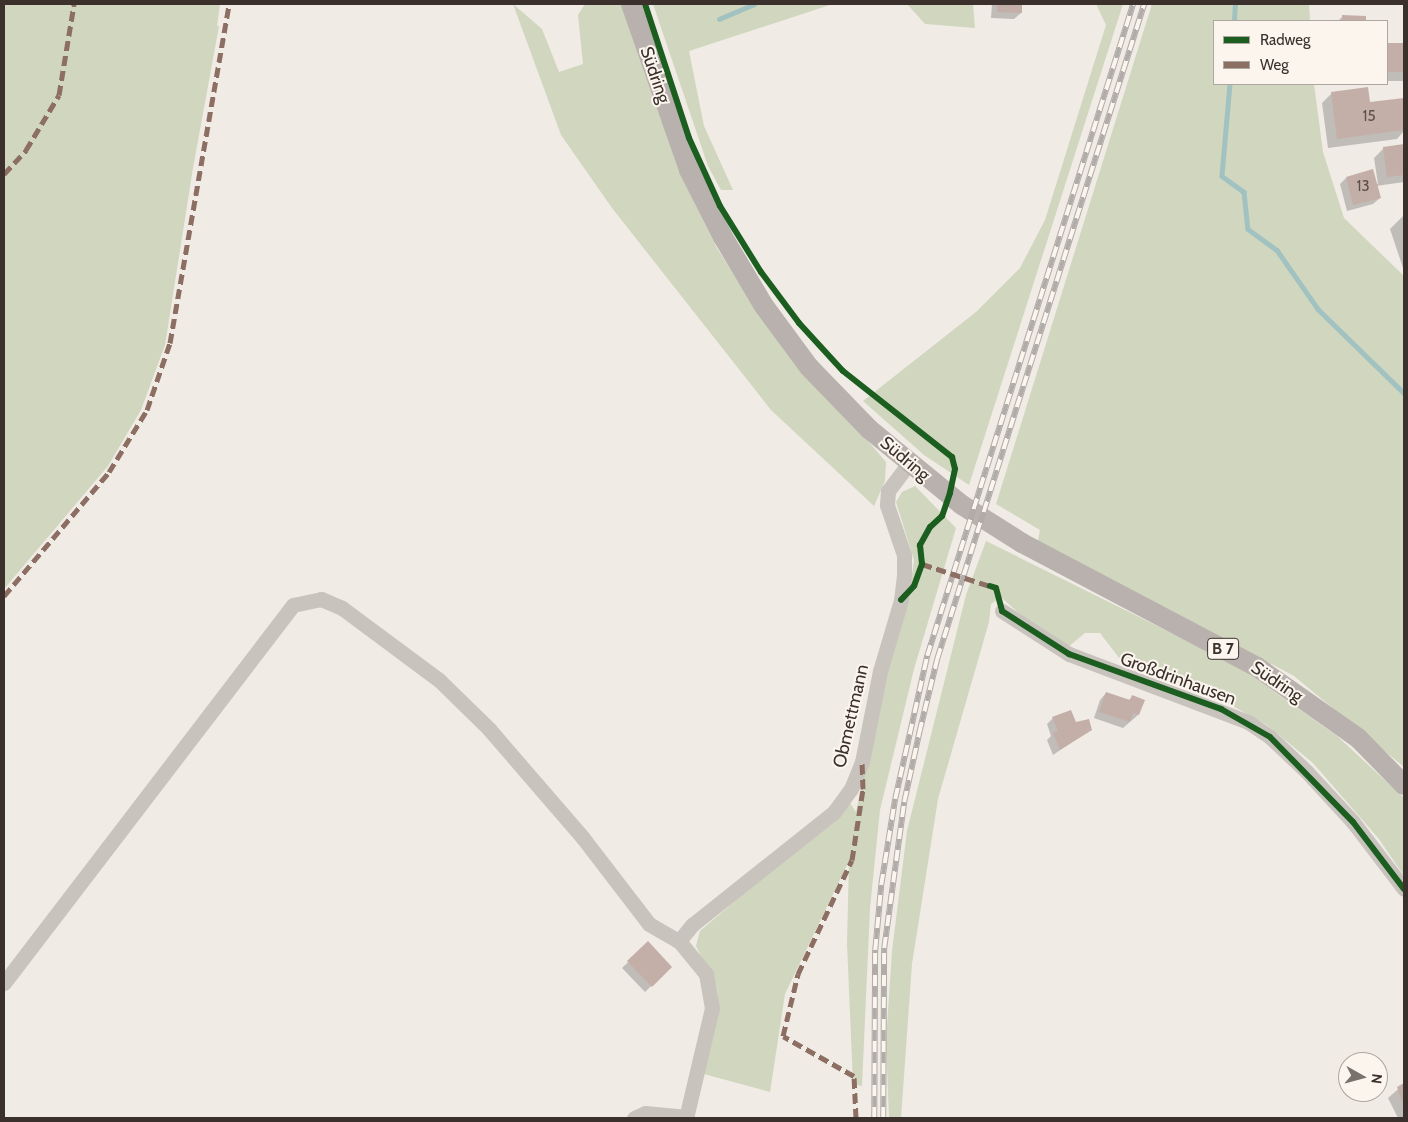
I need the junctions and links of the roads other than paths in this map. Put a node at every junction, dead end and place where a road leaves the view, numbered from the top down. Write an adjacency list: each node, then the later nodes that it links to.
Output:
1 (632, 4): 2 (main road, Südring / B 7)
2 (909, 463): 4 (main road, Südring / B 7); 6 (street, Obmettmann)
3 (1002, 611): 5 (street, Großdrinhausen)
4 (1404, 785)
5 (1404, 888)
6 (680, 941): 7 (street); 8 (street)
7 (4, 982)
8 (687, 1117): 9 (street)
9 (634, 1118)

